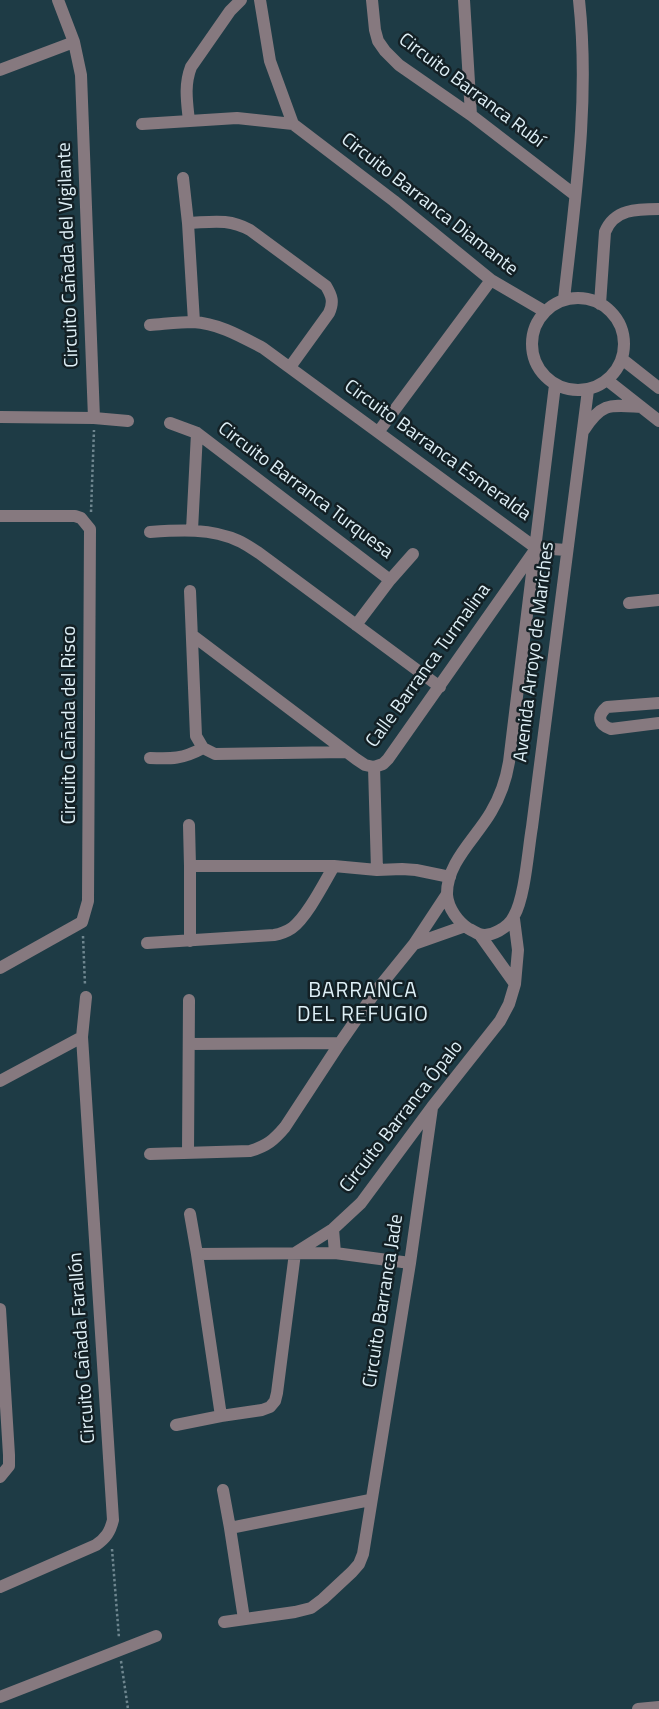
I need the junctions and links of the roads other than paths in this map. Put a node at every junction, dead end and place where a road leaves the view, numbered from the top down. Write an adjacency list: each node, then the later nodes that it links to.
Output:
1 (58, 0): 7 (street, Circuito Cañada del Vigilante)
2 (241, 0): 10 (street)
3 (260, 0): 12 (street)
4 (372, 0): 9 (street, Circuito Barranca Rubí)
5 (464, 0): 9 (street)
6 (579, 0): 14 (street)
7 (74, 42): 8 (street); 31 (street, Circuito Cañada del Vigilante)
8 (0, 70)
9 (471, 115): 14 (street, Circuito Barranca Rubí)
10 (189, 121): 11 (street); 12 (street)
11 (142, 124)
12 (293, 124): 17 (street, Circuito Barranca Diamante)
13 (183, 178): 16 (street)
14 (576, 195): 18 (street)
15 (659, 209): 19 (street)
16 (188, 223): 21 (street); 24 (street)
17 (491, 280): 20 (street, Circuito Barranca Diamante); 35 (street)
18 (564, 299): 19 (street); 20 (street)
19 (600, 304): 23 (street)
20 (544, 311): 26 (street)
21 (194, 322): 22 (street, Circuito Barranca Esmeralda); 24 (street, Circuito Barranca Esmeralda)
22 (150, 325)
23 (622, 359): 25 (street); 27 (street)
24 (290, 367): 35 (street, Circuito Barranca Esmeralda)
25 (607, 380): 28 (street); 29 (street)
26 (555, 385): 28 (street); 41 (street, Avenida Arroyo de Mariches)
27 (659, 388)
28 (588, 390): 36 (street, Avenida Arroyo de Mariches)
29 (641, 407): 32 (street); 36 (street)
30 (0, 417): 31 (street)
31 (94, 418): 33 (street)
32 (659, 420)
33 (128, 421)
34 (170, 423): 37 (street, Circuito Barranca Turquesa)
35 (379, 431): 41 (street, Circuito Barranca Esmeralda)
36 (583, 432): 42 (street, Avenida Arroyo de Mariches)
37 (197, 433): 39 (street, Circuito Barranca Turquesa); 44 (street, Circuito Barranca Turquesa)
38 (0, 516): 69 (street, Circuito Cañada del Risco)
39 (192, 530): 40 (street); 48 (street)
40 (150, 532)
41 (536, 548): 42 (street, Circuito Barranca Esmeralda); 50 (street, Calle Barranca Turmalina); 61 (street, Avenida Arroyo de Mariches)
42 (566, 550): 63 (street, Avenida Arroyo de Mariches)
43 (413, 554): 44 (street, Circuito Barranca Turquesa)
44 (390, 580): 48 (street, Circuito Barranca Turquesa)
45 (190, 591): 49 (street)
46 (659, 600): 47 (street)
47 (629, 603)
48 (356, 625): 50 (street)
49 (192, 635): 53 (street); 54 (street)
50 (440, 687): 56 (street, Calle Barranca Turmalina)
51 (659, 703): 52 (street)
52 (659, 723)
53 (203, 748): 54 (street); 55 (street)
54 (346, 752): 56 (street)
55 (150, 758)
56 (374, 767): 60 (street, Calle Barranca Turmalina)
57 (188, 826): 58 (street)
58 (190, 866): 59 (street); 66 (street)
59 (334, 866): 60 (street); 66 (street)
60 (377, 870): 61 (street)
61 (450, 877): 62 (street, Avenida Arroyo de Mariches)
62 (447, 894): 64 (street); 68 (street)
63 (514, 918): 65 (street); 70 (street, Circuito Barranca Ópalo)
64 (465, 926): 65 (street); 68 (street)
65 (480, 935): 70 (street)
66 (190, 941): 67 (street)
67 (147, 943)
68 (414, 944): 74 (street)
69 (0, 968)
70 (515, 984): 77 (street, Circuito Barranca Ópalo)
71 (86, 998): 73 (street, Circuito Cañada Farallón)
72 (189, 1000): 75 (street)
73 (82, 1037): 76 (street); 93 (street, Circuito Cañada Farallón)
74 (340, 1043): 75 (street); 78 (street)
75 (189, 1044): 78 (street)
76 (0, 1081)
77 (432, 1107): 81 (street, Circuito Barranca Ópalo); 85 (street, Circuito Barranca Jade)
78 (188, 1152): 79 (street)
79 (150, 1154)
80 (190, 1214): 84 (street)
81 (333, 1229): 82 (street, Circuito Barranca Ópalo); 83 (street)
82 (295, 1252): 83 (street); 84 (street); 87 (street)
83 (335, 1253): 85 (street)
84 (197, 1254): 87 (street)
85 (410, 1263): 91 (street, Circuito Barranca Jade)
86 (0, 1309): 89 (street)
87 (220, 1416): 88 (street)
88 (176, 1425)
89 (0, 1477)
90 (223, 1490): 92 (street)
91 (370, 1500): 92 (street); 94 (street, Circuito Barranca Jade)
92 (230, 1528): 94 (street)
93 (0, 1587)
94 (244, 1619): 95 (street, Circuito Barranca Jade)
95 (224, 1622)
96 (156, 1636): 97 (street)
97 (0, 1698)
98 (659, 1707): 99 (street)
99 (638, 1709)

